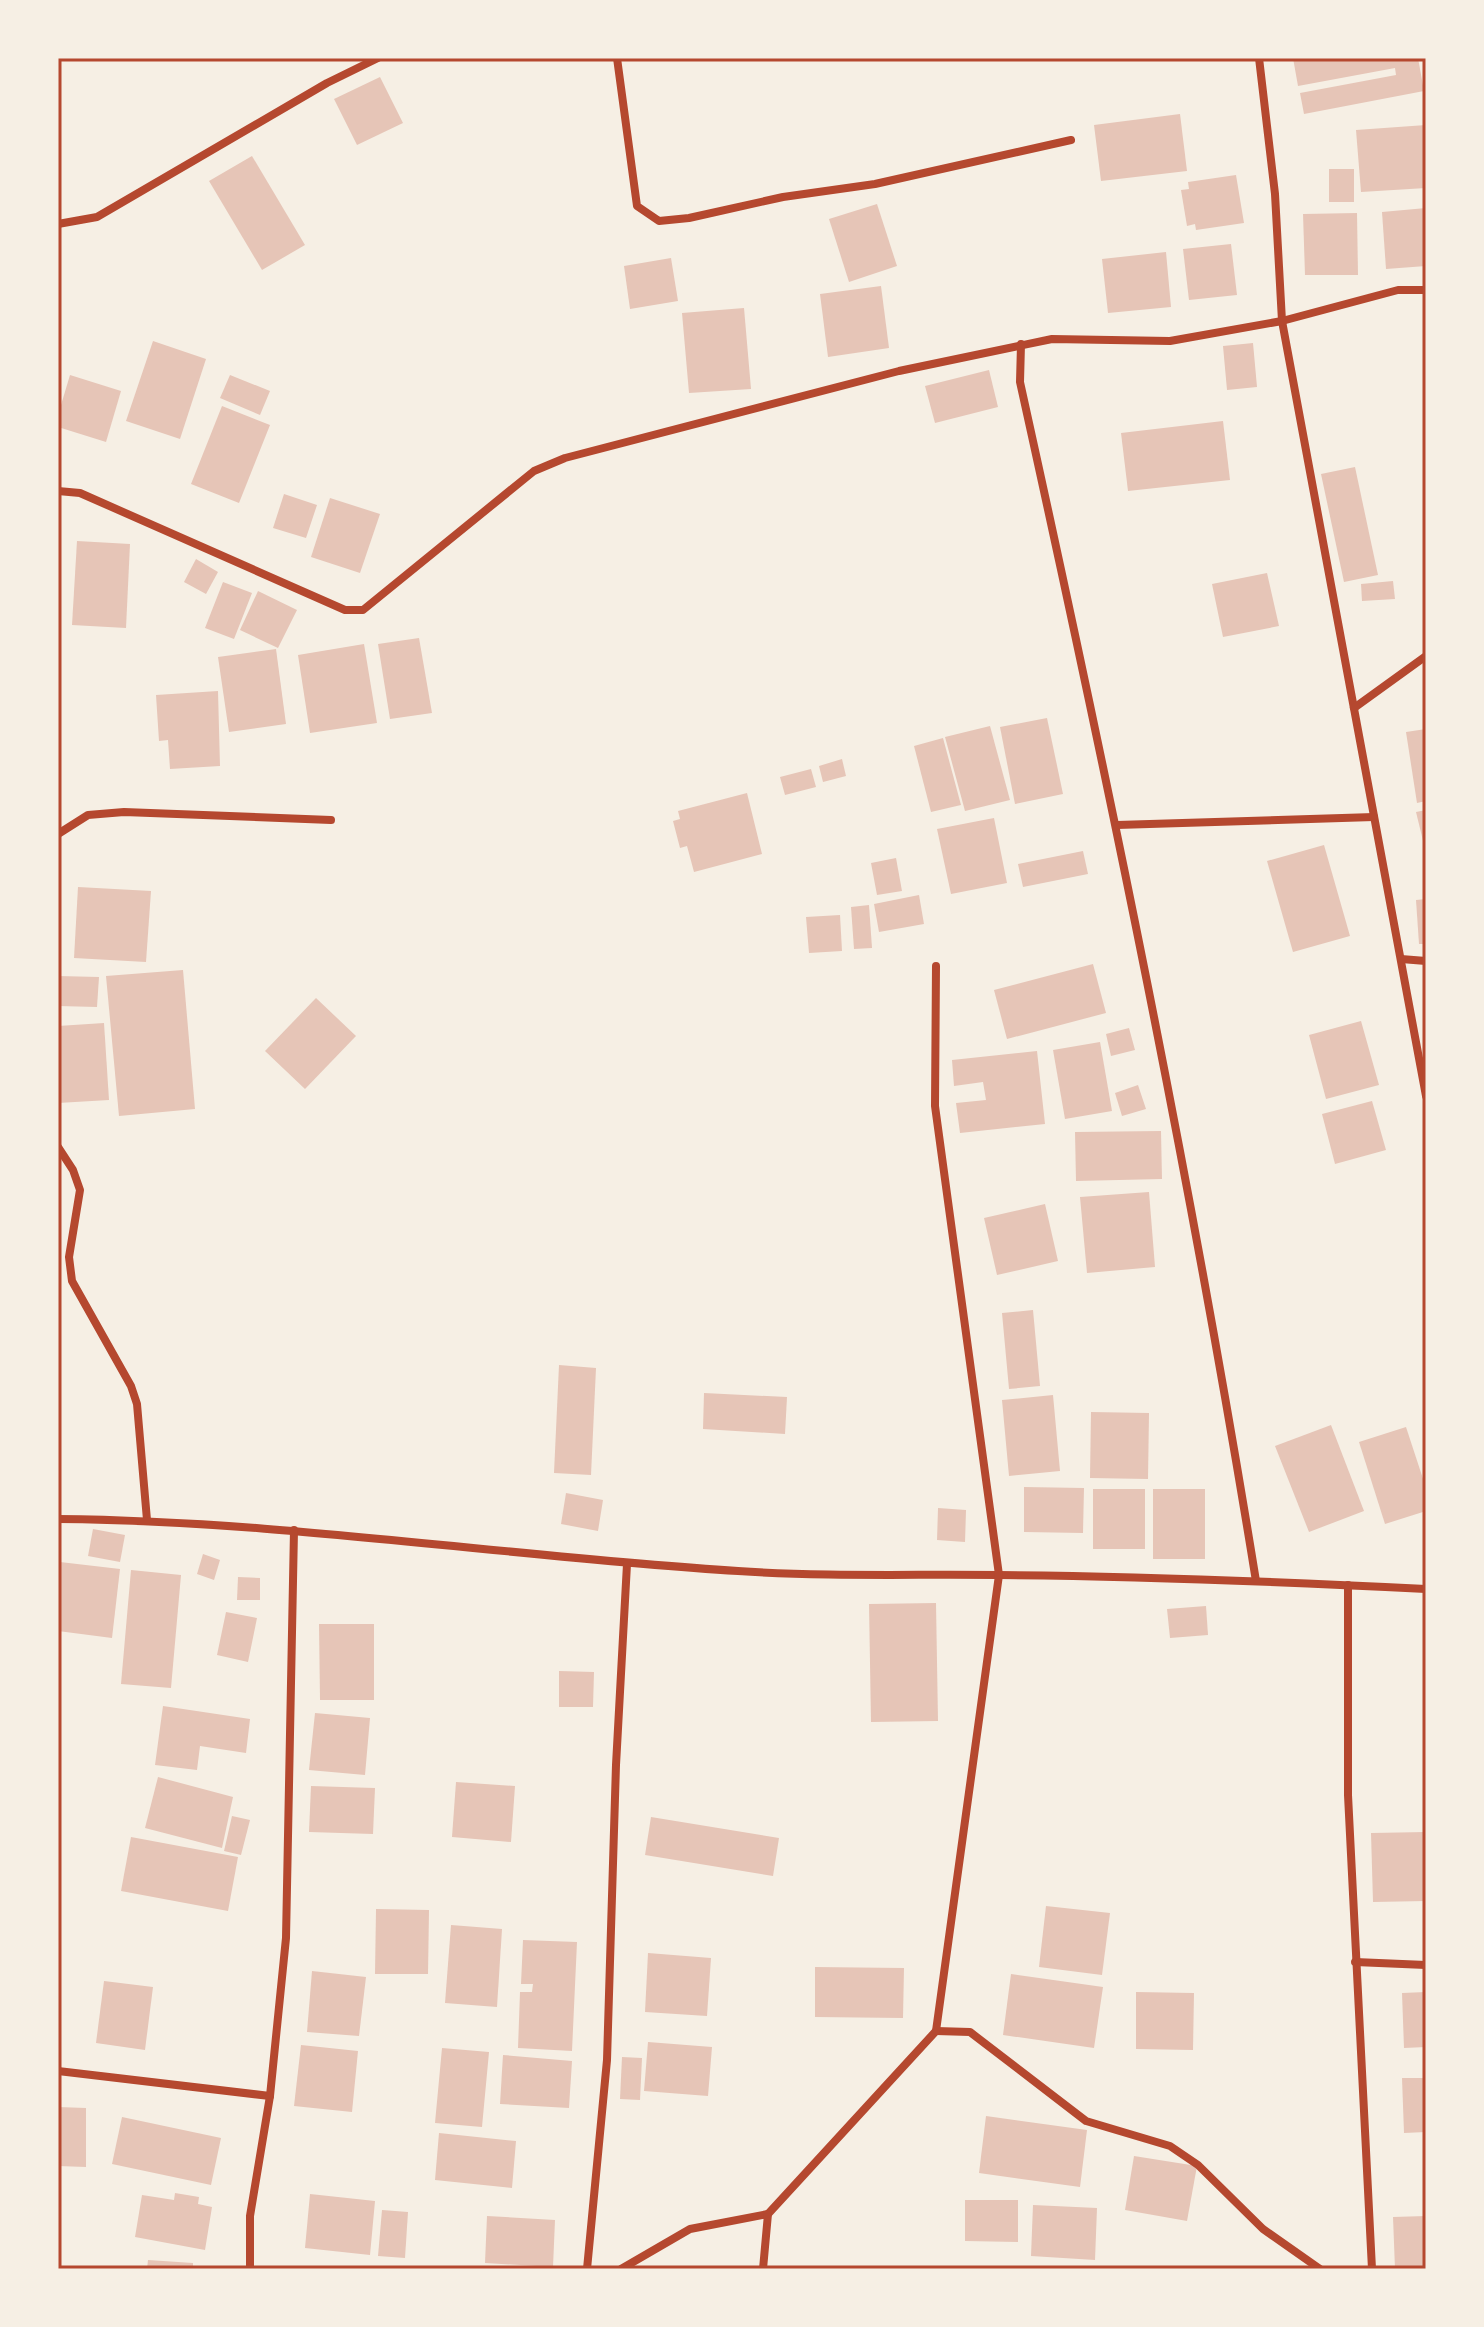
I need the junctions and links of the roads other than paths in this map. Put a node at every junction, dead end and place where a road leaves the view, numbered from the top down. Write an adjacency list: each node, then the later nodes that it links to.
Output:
1 (378, 58): 5 (street)
2 (617, 58): 4 (street)
3 (1259, 58): 7 (street)
4 (1071, 140)
5 (58, 223)
6 (1426, 290): 7 (street)
7 (1282, 321): 8 (street); 11 (street)
8 (1021, 344): 9 (street); 14 (street)
9 (58, 491)
10 (1426, 656): 11 (street)
11 (1354, 708): 12 (street)
12 (1374, 817): 14 (street); 16 (street)
13 (331, 820): 15 (street)
14 (1117, 825): 26 (street)
15 (58, 834)
16 (1401, 959): 17 (street); 19 (street)
17 (1426, 961)
18 (936, 966): 25 (street)
19 (1426, 1096)
20 (58, 1147): 22 (street)
21 (58, 1519): 22 (street)
22 (147, 1520): 23 (street)
23 (294, 1530): 24 (street); 33 (street)
24 (627, 1564): 25 (street); 36 (street)
25 (999, 1575): 26 (street); 31 (street)
26 (1256, 1581): 27 (street)
27 (1348, 1585): 28 (street); 29 (street)
28 (1426, 1589)
29 (1355, 1962): 30 (street); 40 (street)
30 (1426, 1965)
31 (936, 2031): 34 (street); 39 (street)
32 (58, 2071): 33 (street)
33 (270, 2096): 35 (street)
34 (768, 2214): 37 (street); 38 (street)
35 (250, 2269)
36 (587, 2269)
37 (621, 2269)
38 (763, 2269)
39 (1320, 2269)
40 (1372, 2269)

